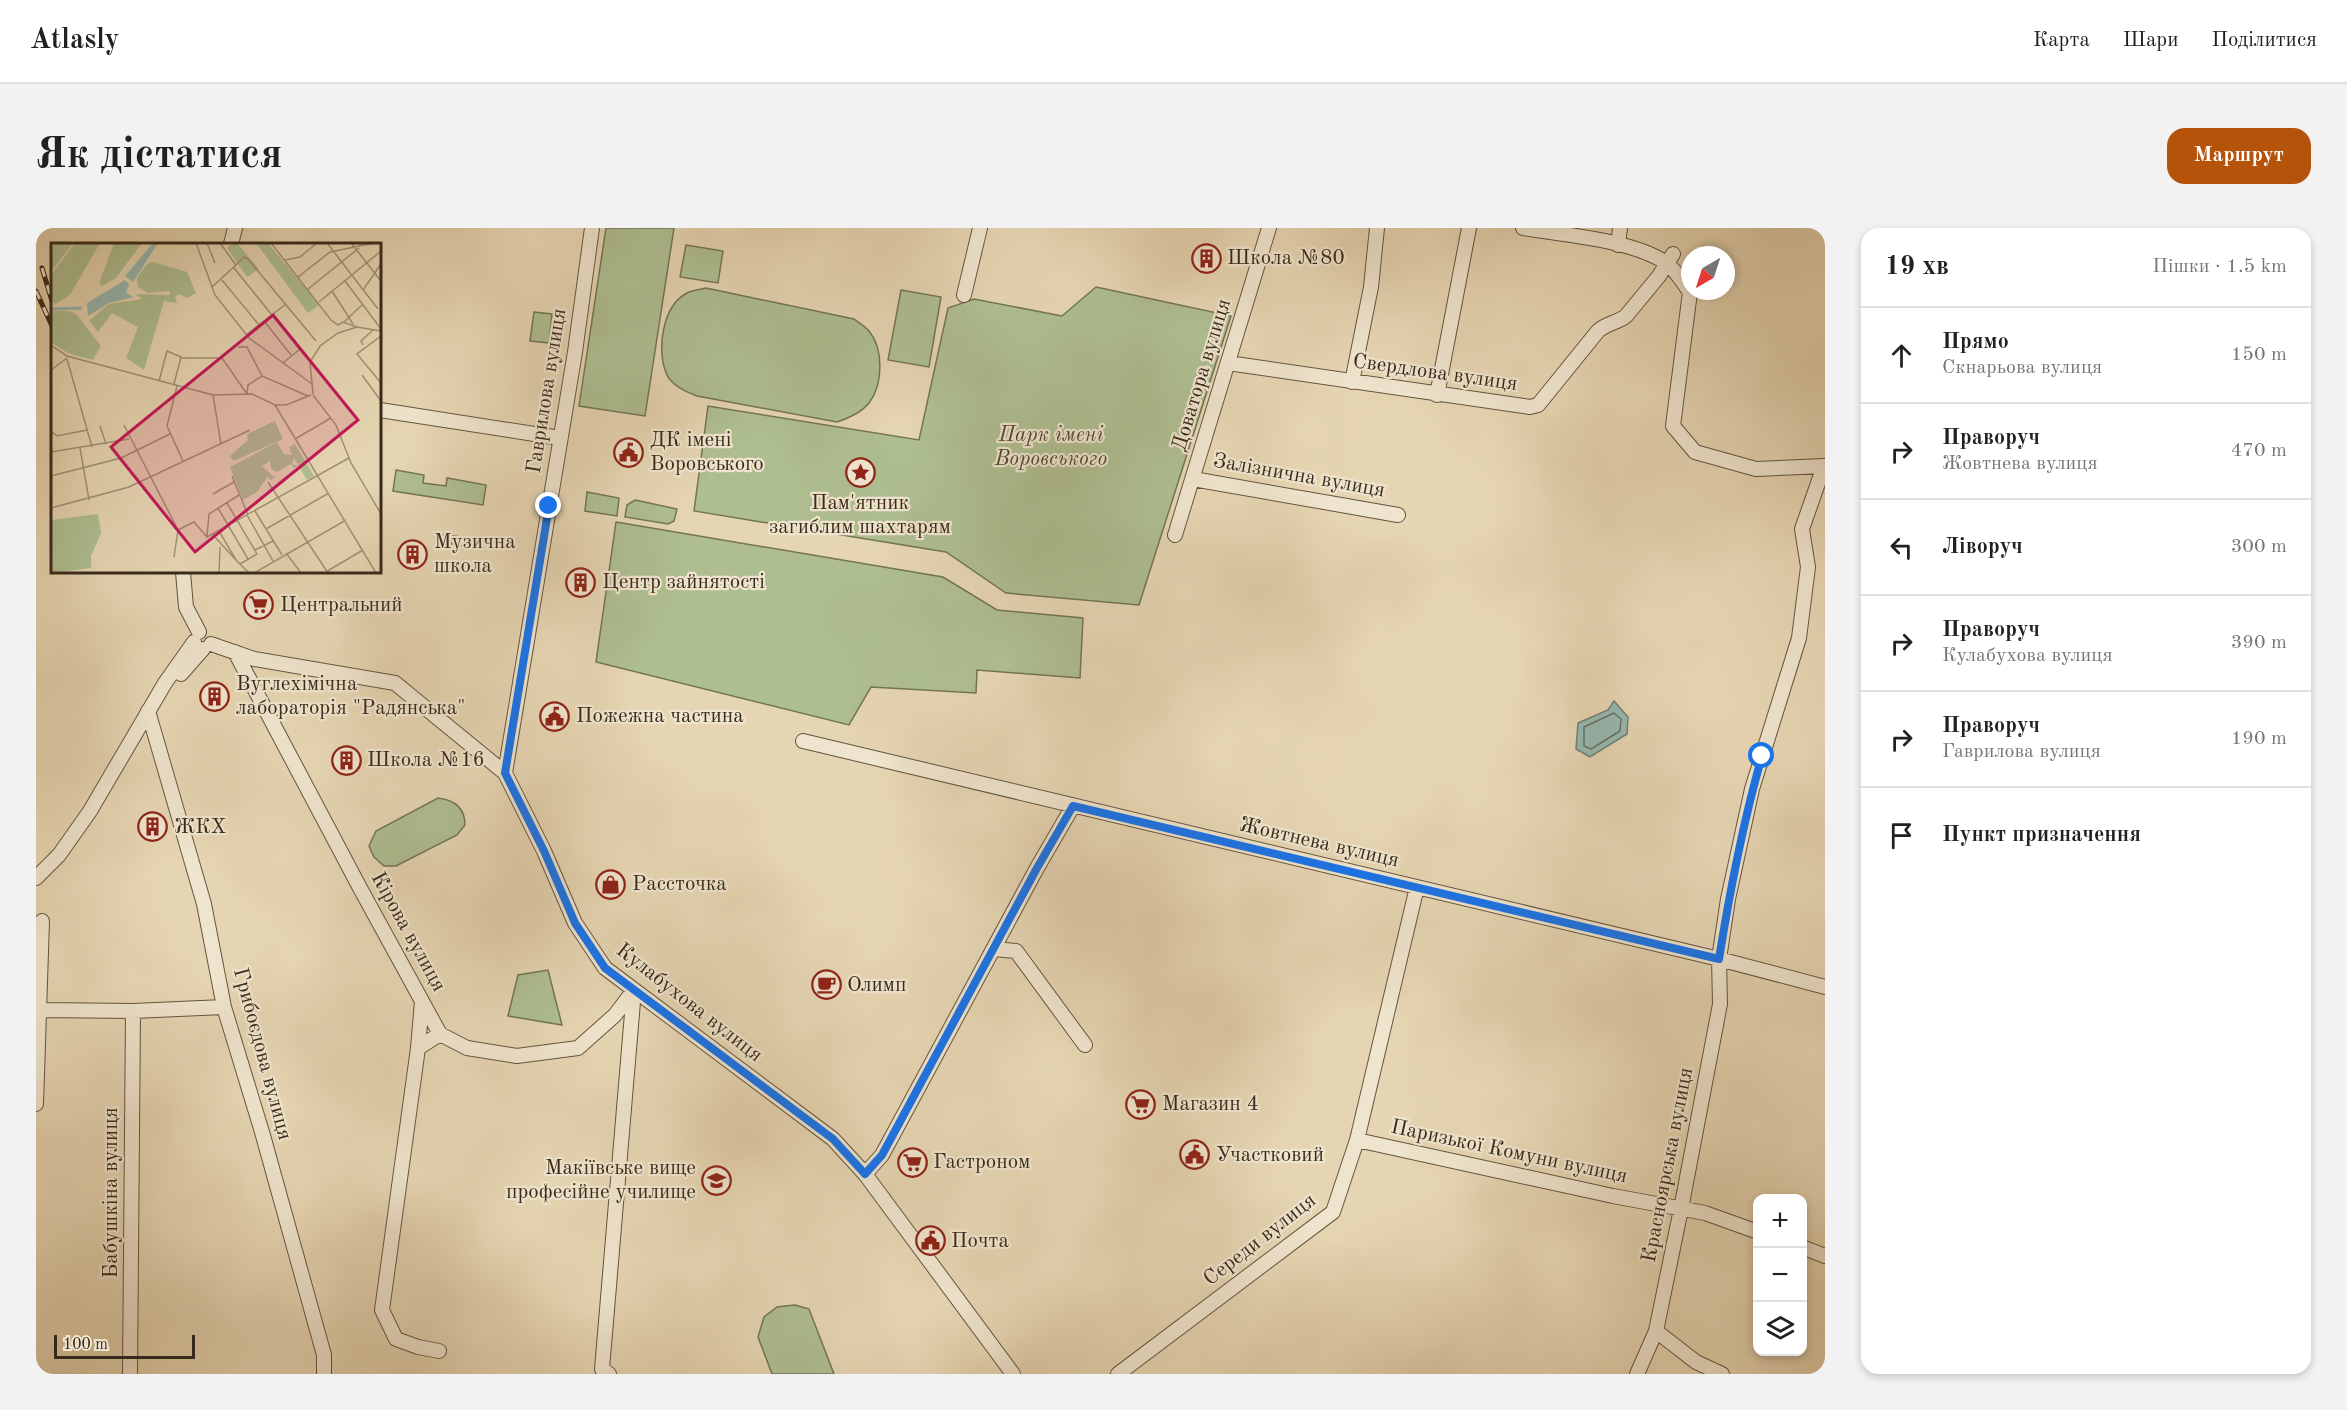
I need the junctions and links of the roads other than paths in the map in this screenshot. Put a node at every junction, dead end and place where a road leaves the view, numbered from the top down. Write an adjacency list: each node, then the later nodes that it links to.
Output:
1 (236, 228): 10 (street)
2 (592, 228): 18 (street, Гаврилова вулиця)
3 (980, 228): 13 (street)
4 (1269, 228): 14 (street, Доватора вулиця)
5 (1377, 228): 15 (street)
6 (1469, 228): 16 (street)
7 (1523, 228): 9 (street)
8 (1620, 228): 11 (street)
9 (1553, 231): 11 (street)
10 (231, 243)
11 (1618, 245): 12 (street)
12 (1671, 259): 16 (street, Свердлова вулиця); 19 (street)
13 (964, 295)
14 (1228, 363): 15 (street, Свердлова вулиця); 20 (street, Доватора вулиця)
15 (1352, 382): 16 (street, Свердлова вулиця)
16 (1437, 395)
17 (381, 410): 18 (street)
18 (560, 438): 28 (street, Гаврилова вулиця)
19 (1824, 466): 34 (street, Красноярська вулиця)
20 (1193, 478): 21 (street, Залізнична вулиця); 22 (street, Доватора вулиця)
21 (1398, 515)
22 (1175, 535)
23 (183, 573): 24 (street)
24 (202, 642): 25 (street, Кулабухова вулиця); 26 (street)
25 (235, 652): 28 (street, Кулабухова вулиця); 37 (street, Кірова вулиця)
26 (148, 711): 30 (street); 38 (street, Грибоєдова вулиця)
27 (802, 741): 29 (street, Жовтнева вулиця)
28 (505, 773): 36 (street, Кулабухова вулиця)
29 (1073, 806): 31 (street, Жовтнева вулиця); 33 (street)
30 (36, 878)
31 (1417, 887): 34 (street, Жовтнева вулиця); 45 (street, Середи вулиця)
32 (42, 921): 39 (street)
33 (993, 949): 42 (street); 46 (street)
34 (1719, 959): 35 (street, Жовтнева вулиця); 47 (street, Красноярська вулиця)
35 (1825, 987)
36 (634, 990): 41 (street); 46 (street, Кулабухова вулиця); 55 (street)
37 (422, 1001): 41 (street, Кірова вулиця); 43 (street)
38 (224, 1007): 40 (street); 54 (street, Грибоєдова вулиця)
39 (40, 1010): 40 (street); 44 (street)
40 (133, 1011): 53 (street, Бабушкіна вулиця)
41 (440, 1034): 43 (street)
42 (1085, 1045)
43 (418, 1048): 52 (street)
44 (36, 1104)
45 (1357, 1140): 47 (street, Паризької Комуни вулиця); 57 (street, Середи вулиця)
46 (865, 1174): 56 (street, Кулабухова вулиця)
47 (1681, 1209): 48 (street, Паризької Комуни вулиця); 51 (street, Красноярська вулиця)
48 (1753, 1230)
49 (1805, 1248): 50 (street)
50 (1825, 1256)
51 (1656, 1331): 58 (street, Красноярська вулиця); 59 (street)
52 (439, 1351)
53 (130, 1374)
54 (324, 1374)
55 (609, 1374)
56 (1013, 1374)
57 (1118, 1374)
58 (1637, 1374)
59 (1722, 1374)

